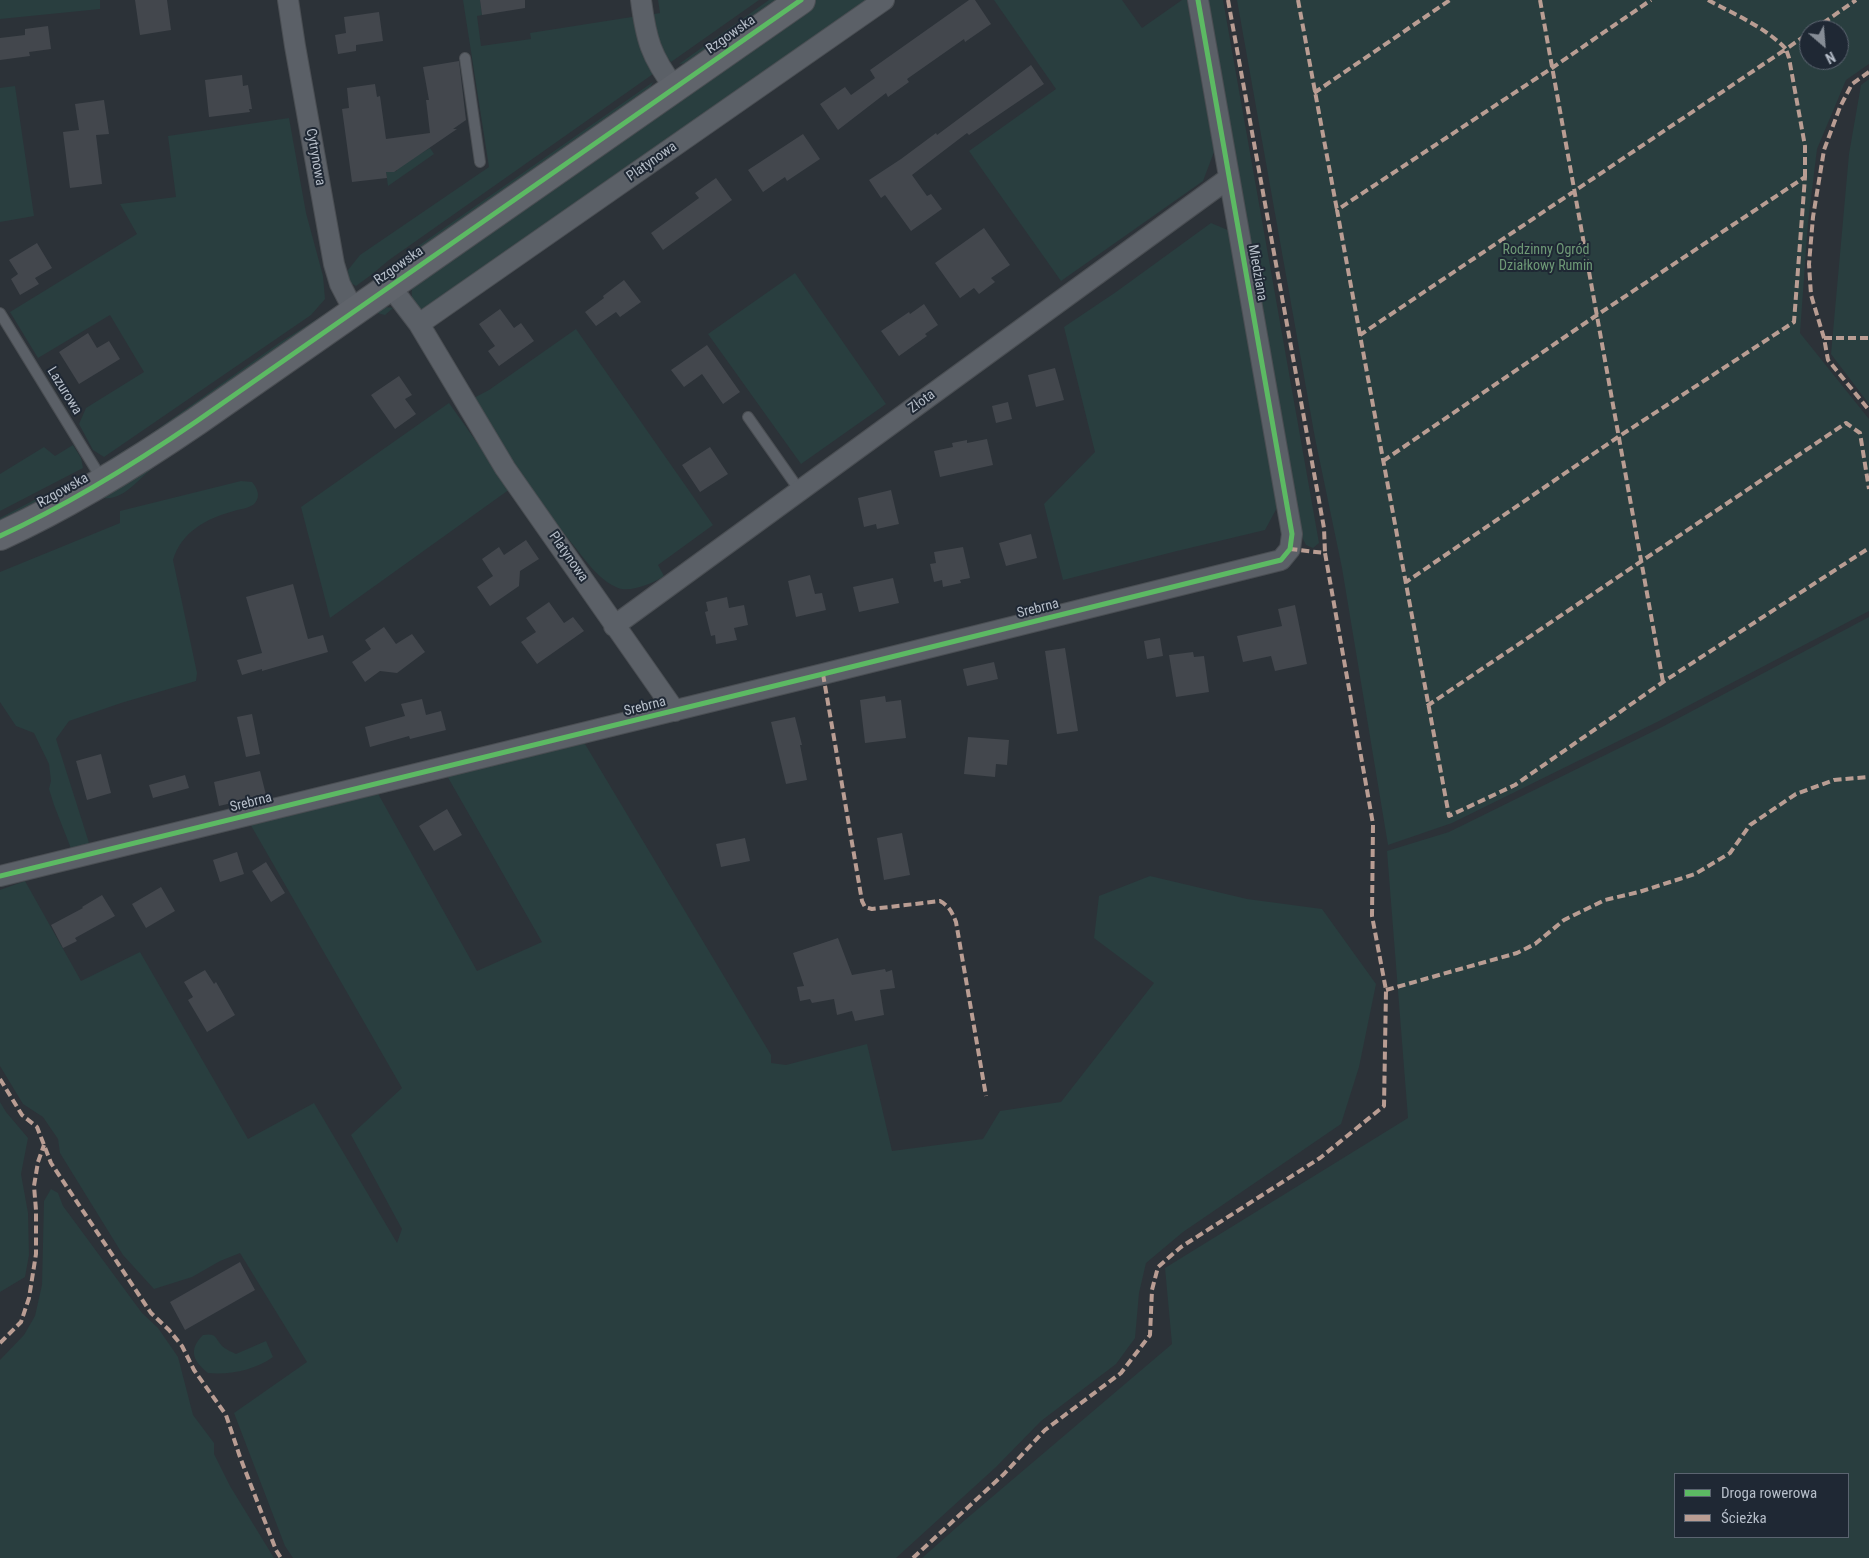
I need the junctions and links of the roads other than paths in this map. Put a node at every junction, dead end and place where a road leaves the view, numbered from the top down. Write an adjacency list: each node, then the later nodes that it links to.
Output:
1 (288, 0): 11 (street, Cytrynowa)
2 (641, 0): 7 (street)
3 (801, 0): 7 (street, Rzgowska)
4 (884, 0): 13 (street, Platynowa)
5 (1198, 0): 9 (street, Miedziana)
6 (465, 58): 8 (lane)
7 (675, 88): 10 (street, Rzgowska)
8 (480, 162)
9 (1229, 178): 16 (street, Złota); 18 (street, Miedziana)
10 (390, 286): 11 (street, Rzgowska); 13 (street, Platynowa)
11 (354, 311): 15 (street, Rzgowska)
12 (0, 313): 15 (lane, Lazurowa)
13 (419, 324): 19 (street, Platynowa)
14 (748, 417): 16 (lane)
15 (104, 482): 17 (street, Rzgowska)
16 (800, 491): 19 (street, Złota)
17 (0, 536)
18 (1290, 549): 20 (street, Srebrna)
19 (614, 626): 20 (street, Platynowa)
20 (675, 711): 21 (street, Srebrna)
21 (0, 876)

